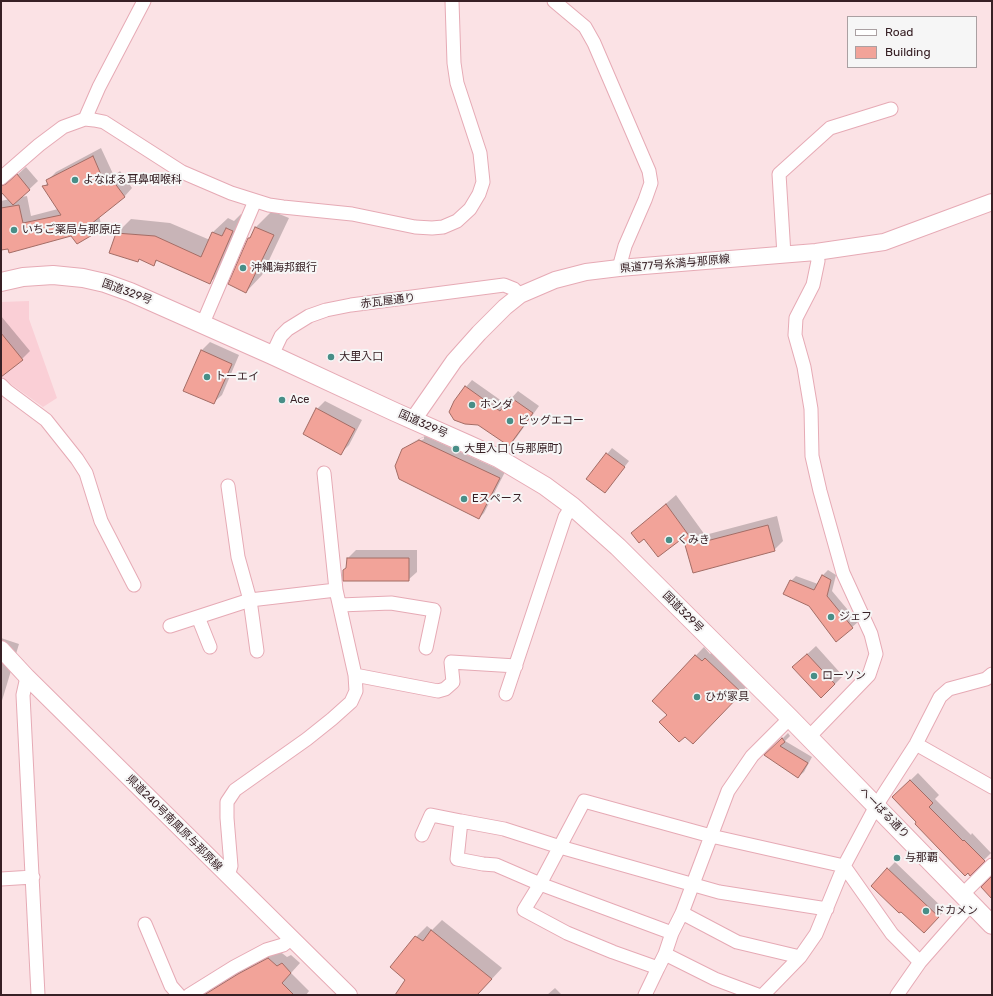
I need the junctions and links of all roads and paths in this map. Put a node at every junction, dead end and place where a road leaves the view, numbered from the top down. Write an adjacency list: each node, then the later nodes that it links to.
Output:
1 (144, 1): 5 (street)
2 (452, 1): 7 (street)
3 (554, 1): 11 (street)
4 (891, 109): 10 (street)
5 (85, 119): 6 (street); 7 (street)
6 (1, 178)
7 (256, 201): 14 (street)
8 (992, 202): 9 (main road, 県道77号糸満与那原線)
9 (816, 252): 10 (main road, 県道77号糸満与那原線); 38 (street)
10 (784, 255): 11 (main road, 県道77号糸満与那原線)
11 (619, 268): 13 (main road, 県道77号糸満与那原線)
12 (1, 282): 14 (highway, 国道329号)
13 (520, 294): 15 (street, 赤瓦屋通り); 17 (main road, 県道77号糸満与那原線)
14 (203, 323): 15 (highway, 国道329号)
15 (272, 355): 17 (highway, 国道329号)
16 (1, 385): 21 (street)
17 (413, 420): 20 (highway, 国道329号)
18 (324, 473): 22 (street)
19 (228, 486): 23 (street)
20 (572, 506): 31 (street); 36 (highway, 国道329号)
21 (134, 585)
22 (336, 590): 23 (street); 24 (street)
23 (250, 600): 25 (street); 30 (street)
24 (340, 605): 28 (street); 33 (street)
25 (198, 617): 26 (street); 27 (street)
26 (170, 626)
27 (210, 647)
28 (426, 648)
29 (1, 649): 34 (main road, 県道240号南風原与那原線)
30 (257, 651)
31 (516, 666): 33 (street); 35 (street)
32 (992, 674): 39 (street)
33 (355, 675): 48 (street)
34 (27, 677): 48 (main road, 県道240号南風原与那原線); 49 (street)
35 (506, 694)
36 (774, 703): 37 (highway, へーばる通り)
37 (790, 718): 38 (highway, へーばる通り); 44 (street)
38 (809, 738): 41 (highway, へーばる通り)
39 (916, 744): 40 (street); 41 (street)
40 (992, 787)
41 (876, 806): 47 (street); 53 (highway, へーばる通り)
42 (461, 821): 43 (street); 45 (street); 51 (street)
43 (422, 835)
44 (711, 836): 45 (street); 47 (street); 52 (street)
45 (560, 847): 51 (street); 52 (street)
46 (992, 865): 53 (street)
47 (844, 866): 54 (street); 62 (street)
48 (228, 876): 59 (main road, 県道240号南風原与那原線)
49 (33, 877): 50 (street); 64 (street)
50 (1, 879)
51 (540, 884): 58 (street); 63 (street)
52 (692, 885): 54 (street); 55 (street)
53 (967, 899): 57 (highway, へーばる通り); 62 (street)
54 (827, 909): 61 (street)
55 (682, 913): 58 (street); 61 (street)
56 (145, 924): 65 (street)
57 (992, 925)
58 (672, 933): 60 (street)
59 (292, 938): 66 (street); 67 (main road, 県道240号南風原与那原線)
60 (665, 954): 63 (street); 69 (street)
61 (800, 957): 70 (street)
62 (920, 962): 71 (street)
63 (658, 968): 68 (street)
64 (38, 995)
65 (179, 995)
66 (189, 995)
67 (349, 995)
68 (645, 995)
69 (758, 995)
70 (764, 995)
71 (897, 995)

